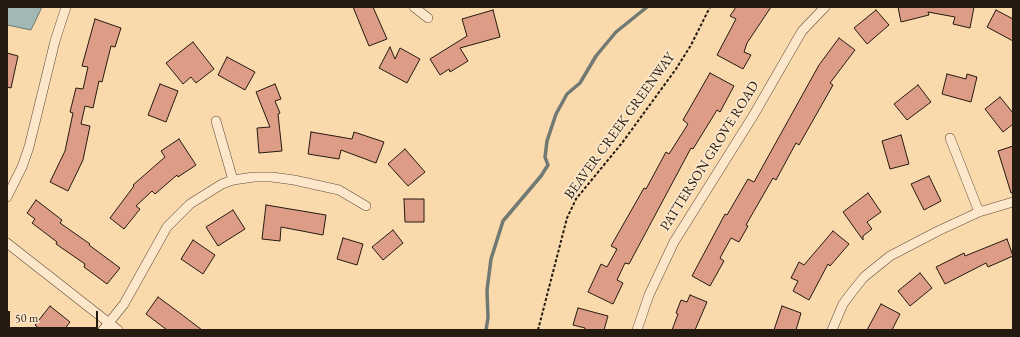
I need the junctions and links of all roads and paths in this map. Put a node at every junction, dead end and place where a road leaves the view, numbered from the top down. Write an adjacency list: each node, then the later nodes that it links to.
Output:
1 (66, 7): 9 (street)
2 (414, 7): 5 (street)
3 (710, 7): 16 (path, BEAVER CREEK GREENWAY)
4 (825, 7): 17 (street, PATTERSON GROVE ROAD)
5 (428, 18)
6 (216, 121): 8 (street)
7 (950, 138): 12 (street)
8 (233, 180): 11 (street); 14 (street)
9 (7, 197)
10 (1013, 202): 12 (street)
11 (366, 206)
12 (979, 212): 18 (street)
13 (7, 243): 14 (street)
14 (106, 327): 15 (street)
15 (118, 330)
16 (538, 330)
17 (637, 330)
18 (832, 330)

